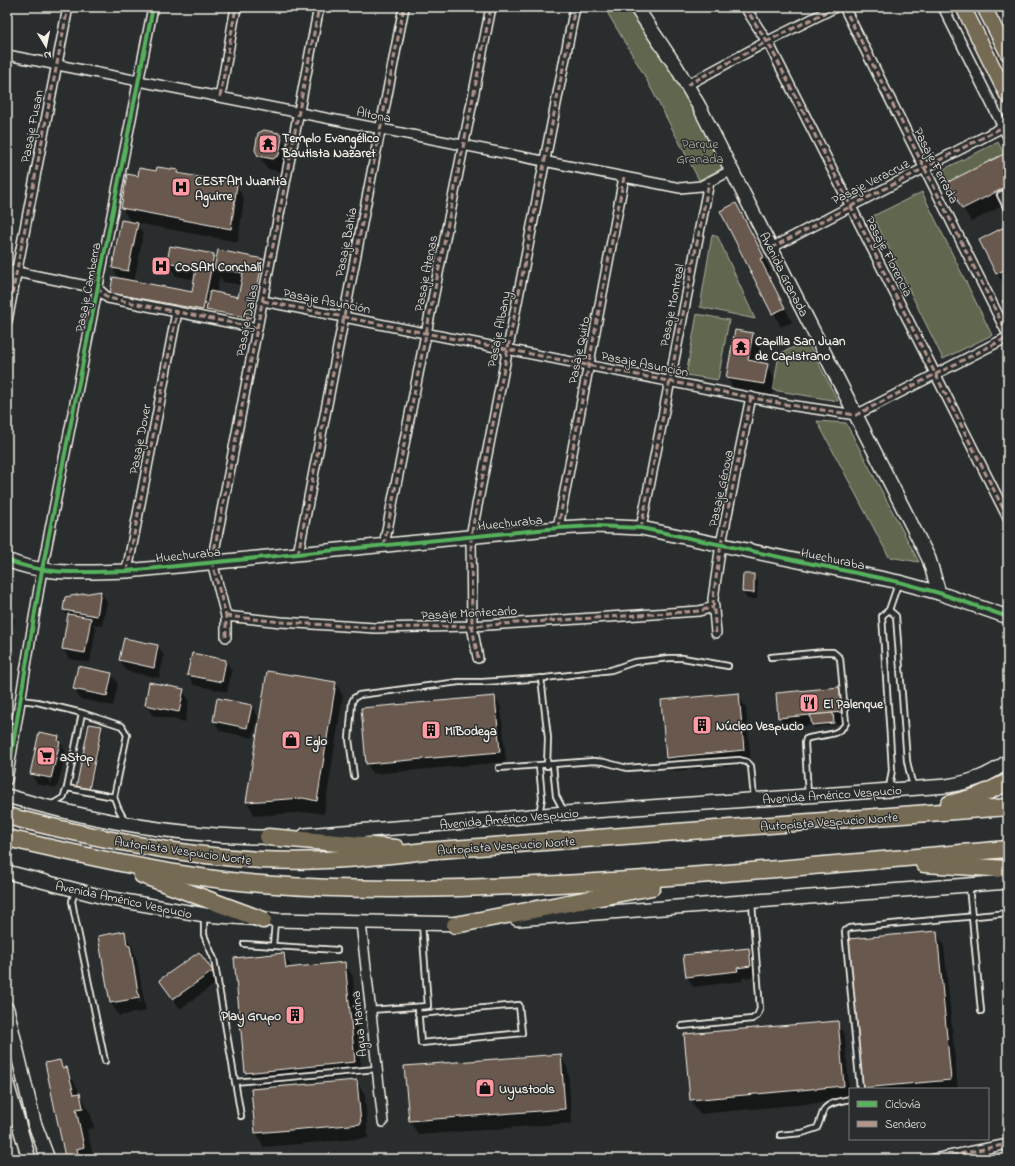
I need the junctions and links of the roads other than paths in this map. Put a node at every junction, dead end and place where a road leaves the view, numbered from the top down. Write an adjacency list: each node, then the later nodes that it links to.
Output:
1 (68, 7): 18 (street, Pasaje Fusan)
2 (153, 7): 19 (street, Pasaje Camberra)
3 (236, 7): 21 (street)
4 (319, 7): 23 (street, Pasaje Dallas)
5 (404, 7): 25 (street, Pasaje Bahía)
6 (491, 7): 27 (street, Pasaje Atenas)
7 (575, 7): 28 (street, Pasaje Albany)
8 (636, 7): 20 (main road, Avenida Granada)
9 (745, 7): 15 (street, Pasaje Florencia)
10 (836, 7): 15 (street)
11 (844, 7): 29 (street, Pasaje Ferrada)
12 (943, 7): 24 (street)
13 (963, 7): 22 (main road)
14 (984, 7): 16 (main road)
15 (768, 41): 20 (street); 34 (street, Pasaje Florencia)
16 (1008, 54)
17 (7, 55): 18 (street, Altona)
18 (56, 65): 19 (street, Altona); 38 (street, Pasaje Fusan)
19 (138, 81): 21 (street, Altona); 39 (street, Pasaje Camberra)
20 (687, 85): 30 (main road, Avenida Granada)
21 (220, 97): 23 (street, Altona)
22 (1008, 97)
23 (299, 113): 25 (street, Altona); 40 (street, Pasaje Dallas)
24 (1003, 127): 26 (street); 29 (street, Pasaje Veracruz)
25 (380, 129): 27 (street, Altona); 42 (street, Pasaje Bahía)
26 (1008, 136)
27 (463, 145): 28 (street, Altona); 45 (street, Pasaje Atenas)
28 (544, 161): 31 (street, Altona); 47 (street, Pasaje Albany)
29 (924, 168): 34 (street, Pasaje Veracruz); 46 (street, Pasaje Ferrada)
30 (732, 170): 32 (street, Altona); 36 (main road, Avenida Granada)
31 (624, 177): 32 (street, Altona); 48 (street, Pasaje Quito)
32 (709, 182): 50 (street, Pasaje Montreal)
33 (1008, 191): 35 (lane)
34 (850, 206): 36 (street, Pasaje Veracruz); 49 (street, Pasaje Florencia)
35 (1008, 211)
36 (771, 248): 52 (main road, Avenida Granada)
37 (7, 270): 38 (street)
38 (16, 272): 39 (street); 43 (street, Pasaje Fusan)
39 (97, 288): 41 (street); 62 (street, Pasaje Camberra)
40 (263, 301): 42 (street, Pasaje Asunción); 44 (street, Pasaje Dallas)
41 (177, 312): 44 (street); 63 (street, Pasaje Dover)
42 (344, 317): 45 (street, Pasaje Asunción); 59 (street, Pasaje Bahía)
43 (7, 321)
44 (257, 328): 61 (street, Pasaje Dallas)
45 (426, 333): 47 (street, Pasaje Asunción); 58 (street, Pasaje Atenas)
46 (1008, 336): 49 (street)
47 (507, 349): 48 (street, Pasaje Asunción); 56 (street, Pasaje Albany)
48 (588, 365): 50 (street, Pasaje Asunción); 54 (street, Pasaje Quito)
49 (935, 374): 52 (street); 53 (street, Pasaje Florencia)
50 (670, 381): 51 (street, Pasaje Asunción); 55 (street, Pasaje Montreal)
51 (751, 397): 52 (street, Pasaje Asunción); 57 (street, Pasaje Génova)
52 (856, 415): 65 (main road, Avenida Granada)
53 (1008, 518)
54 (558, 528): 55 (main road, Huechuraba); 56 (main road, Huechuraba)
55 (641, 528): 57 (main road, Huechuraba)
56 (471, 536): 58 (main road, Huechuraba); 70 (street, Pasaje Albany)
57 (721, 544): 64 (main road, Huechuraba); 66 (street, Pasaje Génova)
58 (384, 545): 59 (main road, Huechuraba)
59 (298, 554): 61 (main road, Huechuraba)
60 (7, 560): 62 (main road, Huechuraba)
61 (212, 562): 63 (main road, Huechuraba); 68 (street, Pasaje Dallas)
62 (42, 570): 63 (main road, Huechuraba); 77 (street, Pasaje Camberra)
63 (127, 571)
64 (899, 582): 65 (main road, Huechuraba); 67 (lane)
65 (939, 593): 69 (main road, Huechuraba)
66 (714, 607): 70 (street, Pasaje Montecarlo); 71 (street, Pasaje Génova)
67 (890, 610): 88 (lane); 89 (lane)
68 (226, 616): 70 (street, Pasaje Montecarlo); 72 (street, Pasaje Dallas)
69 (1008, 617)
70 (472, 626): 74 (street, Pasaje Albany)
71 (716, 633)
72 (226, 637)
73 (771, 657): 90 (lane)
74 (478, 658)
75 (728, 666): 76 (lane)
76 (542, 678): 82 (lane); 84 (lane)
77 (20, 700): 78 (lane); 85 (street, Pasaje Camberra)
78 (82, 713): 87 (lane); 92 (lane)
79 (1008, 761): 88 (main road, Avenida Américo Vespucio)
80 (553, 765): 82 (lane); 93 (lane); 96 (lane)
81 (539, 766): 82 (lane); 83 (lane); 97 (lane)
82 (547, 766)
83 (499, 768)
84 (354, 776)
85 (7, 780)
86 (1008, 782): 98 (highway)
87 (67, 788): 92 (lane); 94 (lane)
88 (915, 788): 89 (main road, Avenida Américo Vespucio)
89 (888, 790): 90 (main road, Avenida Américo Vespucio)
90 (808, 795): 93 (main road, Avenida Américo Vespucio)
91 (7, 796): 94 (main road, Avenida Américo Vespucio)
92 (114, 797): 100 (lane)
93 (754, 799): 96 (main road, Avenida Américo Vespucio)
94 (46, 807): 100 (main road, Avenida Américo Vespucio)
95 (1008, 807): 98 (highway, Autopista Vespucio Norte)
96 (565, 813): 97 (main road, Avenida Américo Vespucio)
97 (539, 815): 101 (main road, Avenida Américo Vespucio)
98 (911, 815): 104 (highway, Autopista Vespucio Norte)
99 (7, 816): 104 (highway, Autopista Vespucio Norte)
100 (128, 825): 101 (main road, Avenida Américo Vespucio)
101 (268, 837): 104 (highway)
102 (7, 838): 105 (highway, Autopista Vespucio Norte)
103 (1008, 849): 106 (highway, Autopista Vespucio Norte)
104 (425, 851)
105 (105, 861): 109 (highway, Autopista Vespucio Norte); 117 (highway)
106 (870, 861): 107 (highway); 109 (highway, Autopista Vespucio Norte)
107 (1008, 869)
108 (7, 872): 112 (main road, Avenida Américo Vespucio)
109 (725, 873): 120 (highway)
110 (1008, 882): 111 (main road, Avenida Américo Vespucio)
111 (968, 885): 113 (main road, Avenida Américo Vespucio); 116 (lane)
112 (76, 890): 115 (main road, Avenida Américo Vespucio); 130 (lane)
113 (752, 901): 120 (main road, Avenida Américo Vespucio); 129 (lane)
114 (1008, 913): 116 (lane)
115 (205, 915): 117 (main road, Avenida Américo Vespucio); 132 (lane)
116 (971, 917): 127 (lane); 134 (lane)
117 (269, 920): 118 (main road, Avenida Américo Vespucio); 122 (lane)
118 (361, 923): 119 (main road, Avenida Américo Vespucio); 126 (street, Agua Marina)
119 (422, 924): 120 (main road, Avenida Américo Vespucio); 124 (lane)
120 (455, 925)
121 (244, 944): 122 (lane)
122 (273, 946): 123 (lane)
123 (337, 950)
124 (418, 1007): 126 (lane); 128 (lane)
125 (7, 1009): 141 (main road)
126 (370, 1010): 131 (street, Agua Marina)
127 (981, 1012)
128 (418, 1014): 128 (lane)
129 (682, 1026)
130 (105, 1061)
131 (376, 1069): 132 (lane); 137 (street, Agua Marina)
132 (235, 1082): 136 (lane)
133 (7, 1084): 140 (main road)
134 (860, 1088)
135 (849, 1099): 138 (lane)
136 (241, 1116)
137 (382, 1122)
138 (780, 1135)
139 (1008, 1144): 142 (street)
140 (29, 1159)
141 (48, 1159)
142 (934, 1159)

